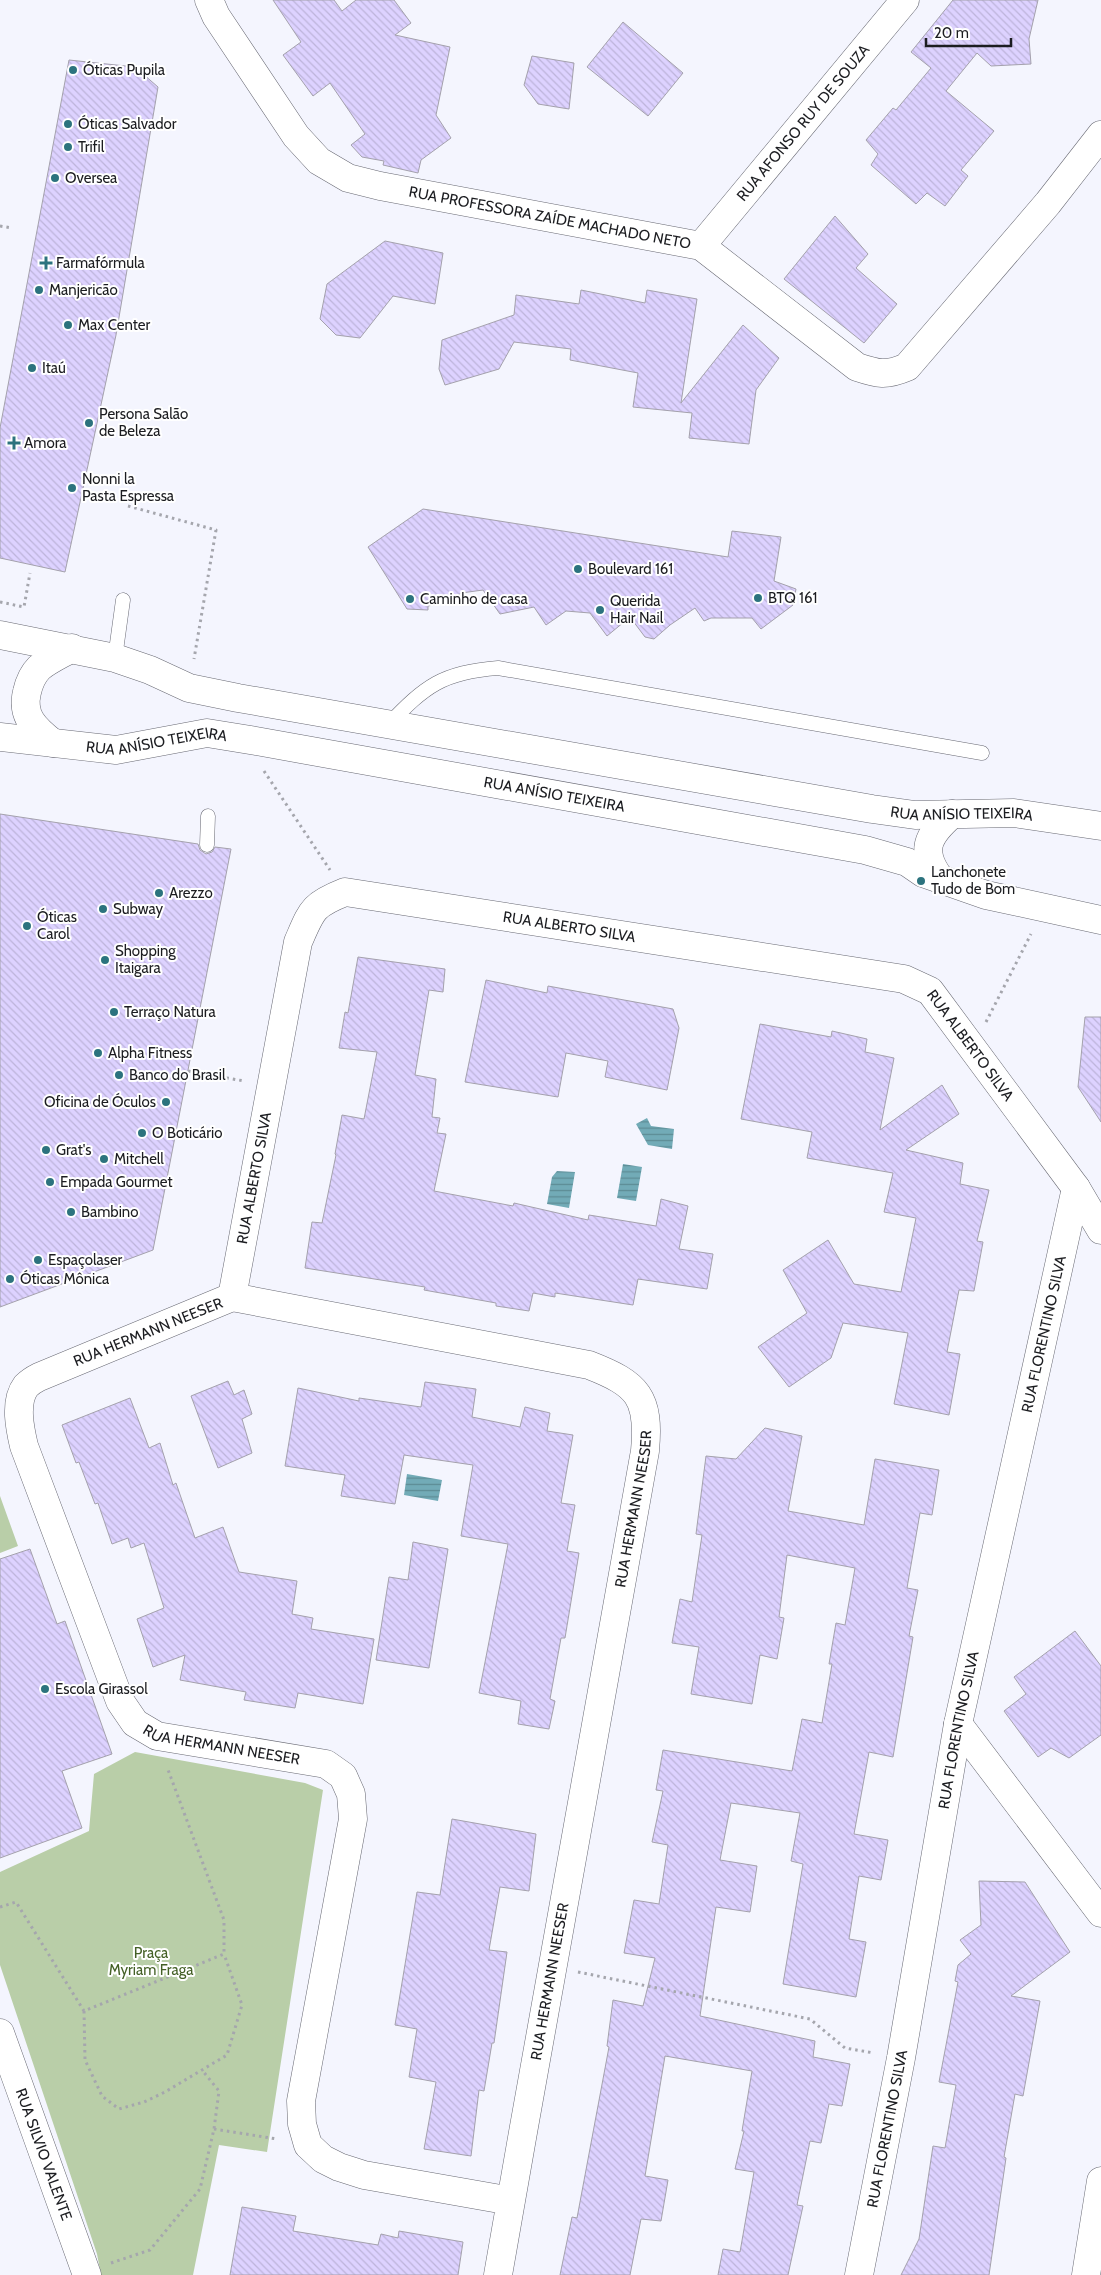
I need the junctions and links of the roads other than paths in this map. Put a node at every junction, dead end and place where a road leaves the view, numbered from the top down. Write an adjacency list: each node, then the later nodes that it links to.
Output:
1 (208, 0): 4 (street, RUA PROFESSORA ZAÍDE MACHADO NETO)
2 (905, 0): 4 (street, RUA AFONSO RUY DE SOUZA)
3 (1101, 135): 4 (street, RUA PROFESSORA ZAÍDE MACHADO NETO)
4 (701, 246)
5 (123, 600): 8 (lane)
6 (0, 635): 7 (street, RUA ANÍSIO TEIXEIRA)
7 (72, 648): 8 (street, RUA ANÍSIO TEIXEIRA); 11 (street)
8 (115, 658): 9 (street, RUA ANÍSIO TEIXEIRA)
9 (387, 725): 12 (lane); 13 (street, RUA ANÍSIO TEIXEIRA)
10 (0, 737): 11 (street, RUA ANÍSIO TEIXEIRA)
11 (52, 743): 17 (street, RUA ANÍSIO TEIXEIRA)
12 (982, 753)
13 (952, 814): 15 (street, RUA ANÍSIO TEIXEIRA); 17 (street)
14 (208, 816): 16 (lane)
15 (1101, 826)
16 (207, 845)
17 (941, 880): 18 (street, RUA ANÍSIO TEIXEIRA)
18 (1101, 920)
19 (1076, 1188): 20 (street, RUA ALBERTO SILVA); 21 (street, RUA ALBERTO SILVA); 22 (street, RUA FLORENTINO SILVA)
20 (1101, 1230)
21 (232, 1297): 26 (street, RUA HERMANN NEESER); 26 (street, RUA HERMANN NEESER)
22 (958, 1724): 23 (street); 29 (street, RUA FLORENTINO SILVA)
23 (1101, 1913)
24 (0, 2033): 27 (street, RUA SILVIO VALENTE)
25 (1101, 2180): 30 (street)
26 (511, 2202): 28 (street, RUA HERMANN NEESER)
27 (87, 2274)
28 (498, 2275)
29 (859, 2275)
30 (1086, 2275)

